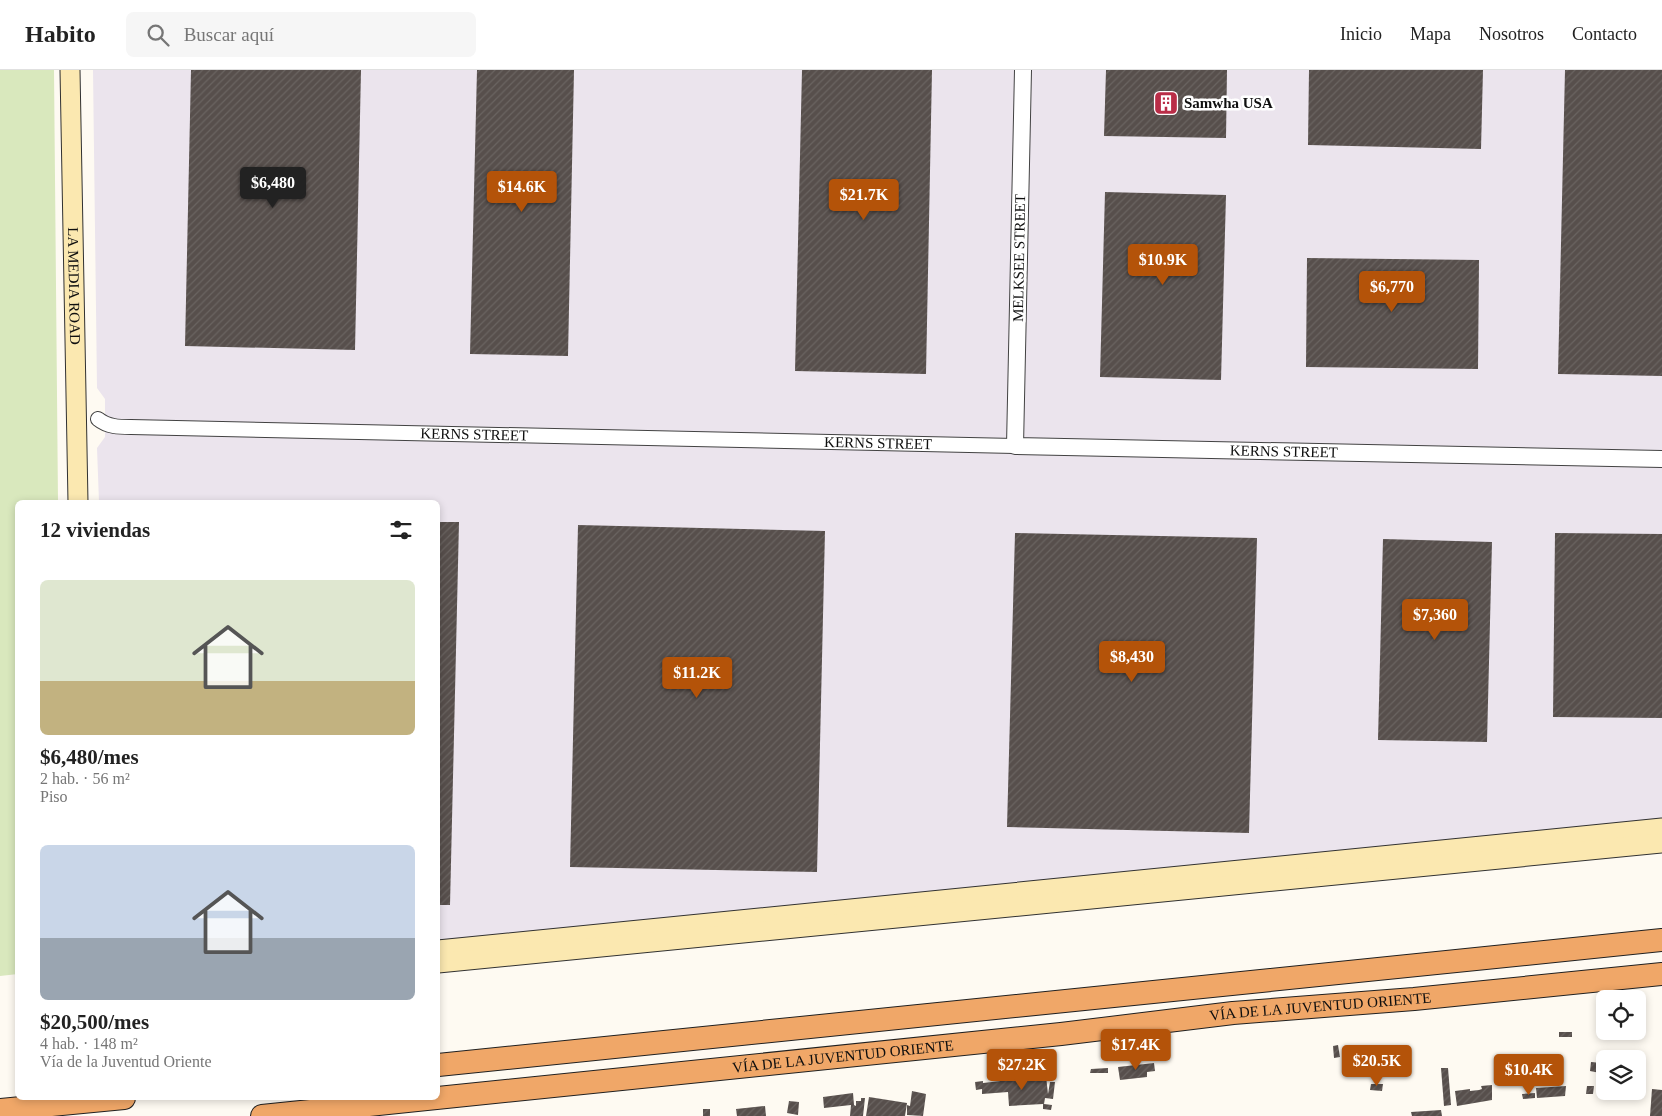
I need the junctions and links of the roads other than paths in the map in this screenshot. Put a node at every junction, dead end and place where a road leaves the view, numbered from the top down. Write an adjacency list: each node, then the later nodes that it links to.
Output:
1 (70, 70): 6 (main road, LA MEDIA ROAD)
2 (1023, 70): 4 (street, MELKSEE STREET)
3 (98, 419): 4 (street, KERNS STREET)
4 (1015, 446): 5 (street, KERNS STREET)
5 (1662, 459)
6 (78, 500)
7 (1662, 828): 10 (main road)
8 (1662, 843): 11 (main road)
9 (1662, 940): 12 (highway, VÍA DE LA JUVENTUD ORIENTE)
10 (440, 950)
11 (440, 964)
12 (1357, 971): 14 (highway, VÍA DE LA JUVENTUD ORIENTE); 15 (highway)
13 (1662, 974): 15 (highway, VÍA DE LA JUVENTUD ORIENTE)
14 (1230, 984): 16 (highway); 17 (highway, VÍA DE LA JUVENTUD ORIENTE)
15 (1361, 1003): 16 (highway, VÍA DE LA JUVENTUD ORIENTE)
16 (1233, 1012): 18 (highway, VÍA DE LA JUVENTUD ORIENTE)
17 (440, 1065)
18 (440, 1098)
19 (103, 1100): 21 (highway)
20 (418, 1100): 22 (highway, VÍA DE LA JUVENTUD ORIENTE)
21 (0, 1110)
22 (262, 1116)

